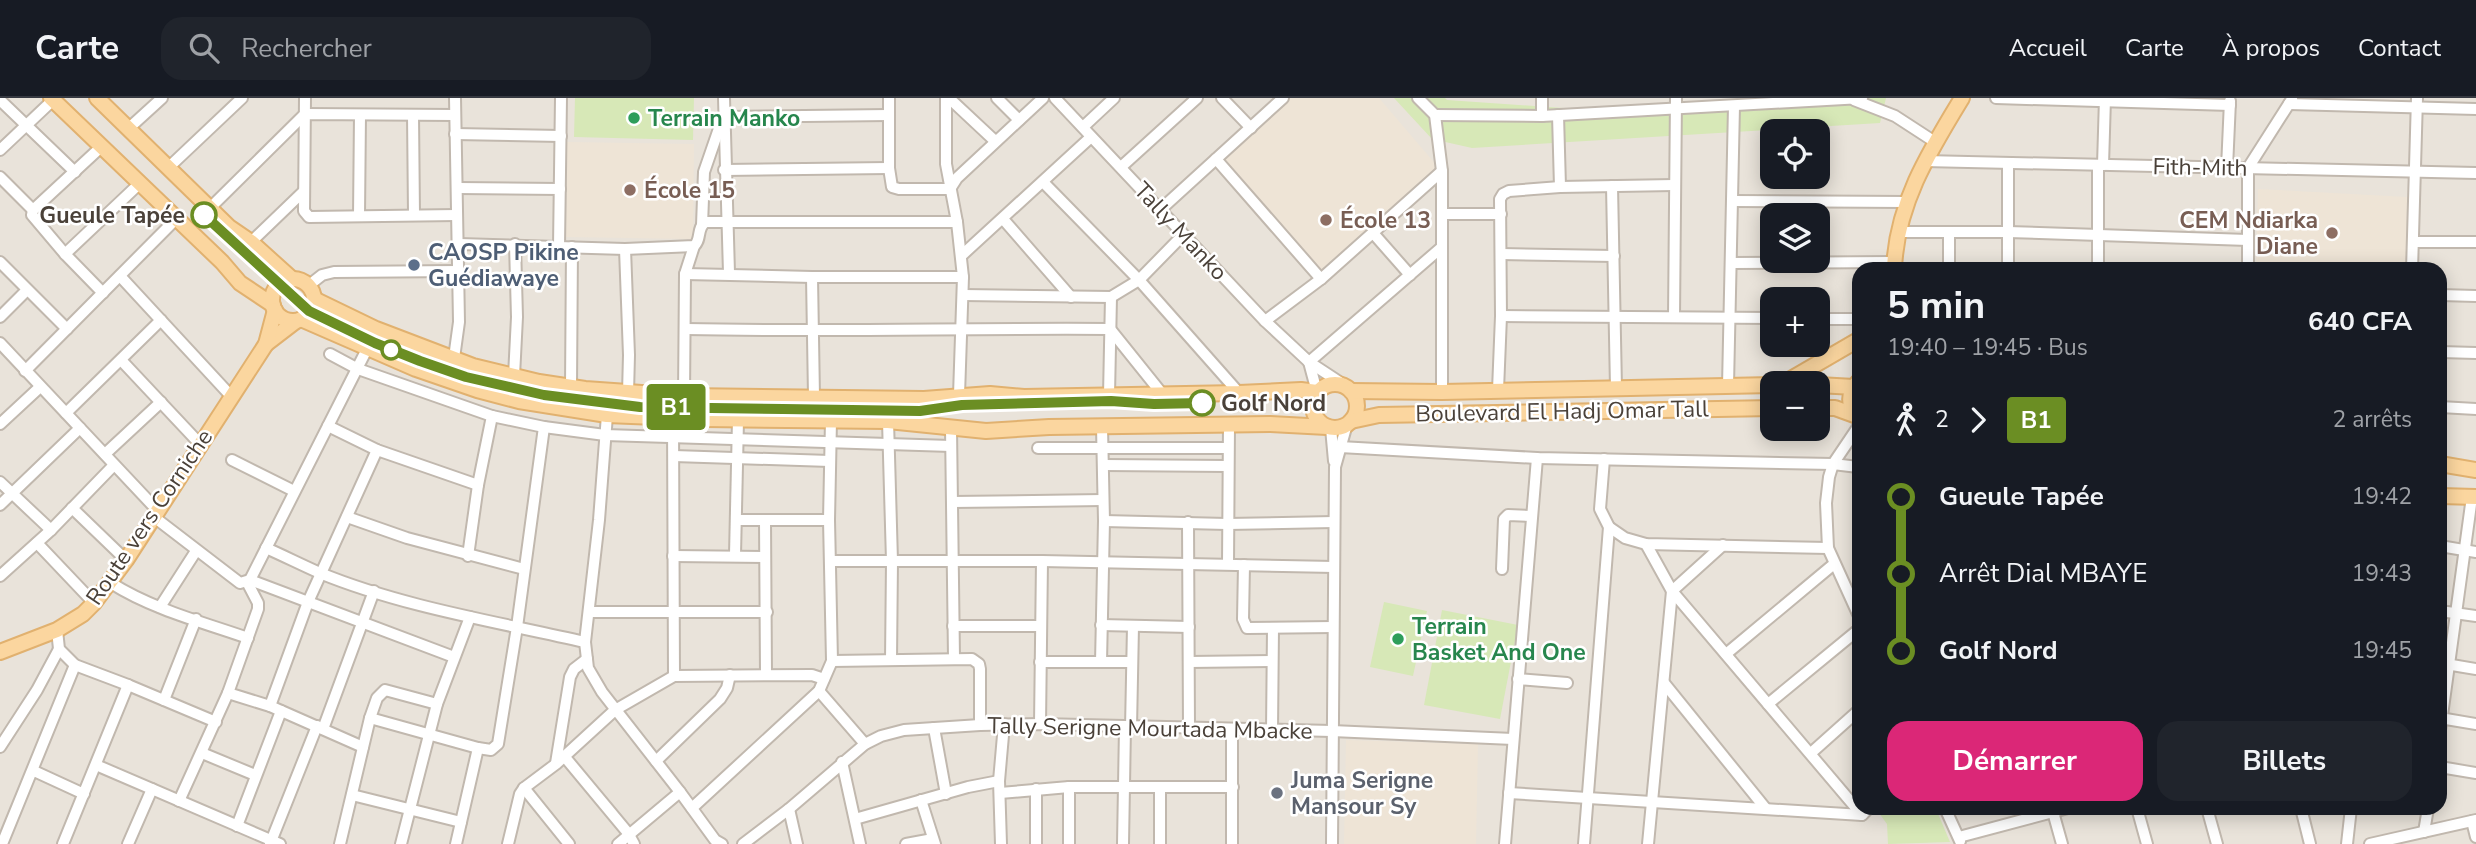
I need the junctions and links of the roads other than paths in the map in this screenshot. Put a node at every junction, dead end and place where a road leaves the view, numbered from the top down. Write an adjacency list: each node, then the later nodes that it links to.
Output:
1 (97, 98): 45 (main road)
2 (162, 98): 45 (street)
3 (242, 98): 58 (street)
4 (306, 98): 32 (street)
5 (456, 98): 35 (street)
6 (561, 98): 47 (street)
7 (724, 98): 39 (street)
8 (889, 98): 36 (street)
9 (947, 98): 49 (street); 75 (street)
10 (996, 98): 41 (street)
11 (1043, 98): 41 (street)
12 (1055, 98): 43 (street, Tally Manko)
13 (1114, 98): 43 (street)
14 (1197, 98): 57 (street)
15 (1222, 98): 44 (street)
16 (1283, 98): 44 (street)
17 (1418, 98): 37 (street)
18 (1542, 98): 40 (street)
19 (1962, 98): 50 (main road)
20 (1996, 98): 25 (street)
21 (52, 99): 42 (street); 51 (main road)
22 (1802, 99): 23 (street); 31 (street)
23 (1858, 99): 50 (street)
24 (0, 100): 42 (street)
25 (2105, 100): 26 (street); 56 (street)
26 (2230, 101): 60 (street)
27 (2291, 101): 28 (street); 61 (street)
28 (2416, 103): 30 (street); 65 (street)
29 (1676, 104): 31 (street); 38 (street); 70 (street)
30 (2474, 105)
31 (1734, 106): 77 (street)
32 (305, 114): 33 (street); 76 (street); 79 (street)
33 (360, 115): 34 (street); 84 (street)
34 (413, 115): 35 (street); 85 (street)
35 (455, 115): 46 (street)
36 (889, 115): 39 (street); 59 (street)
37 (1434, 115): 40 (street); 63 (street)
38 (1558, 115): 40 (street); 71 (street)
39 (723, 117): 62 (street); 91 (street)
40 (1542, 117)
41 (1019, 120): 49 (street)
42 (26, 126): 52 (street); 64 (street)
43 (1083, 127): 48 (street, Tally Manko)
44 (1251, 128): 53 (street)
45 (128, 129): 58 (main road)
46 (455, 134): 47 (street); 73 (street)
47 (561, 136): 74 (street)
48 (1091, 137): 57 (street, Tally Manko); 68 (street)
49 (995, 141): 75 (street)
50 (1936, 142): 54 (main road)
51 (101, 146): 64 (street); 69 (main road)
52 (0, 149)
53 (1216, 159): 80 (street); 130 (street)
54 (1924, 161): 55 (street, Fith-Mith); 78 (main road)
55 (2008, 163): 56 (street, Fith-Mith); 93 (street)
56 (2101, 165): 60 (street, Fith-Mith); 97 (street)
57 (1121, 167): 80 (street, Tally Manko)
58 (168, 168): 79 (main road)
59 (889, 168): 62 (street); 75 (street)
60 (2227, 168): 61 (street, Fith-Mith)
61 (2249, 168): 65 (street, Fith-Mith); 98 (street)
62 (724, 170): 90 (street)
63 (1442, 170): 82 (street); 94 (street)
64 (75, 172): 81 (street)
65 (2414, 172): 66 (street, Fith-Mith); 100 (street)
66 (2476, 173)
67 (0, 177): 81 (street)
68 (1043, 182): 88 (street); 131 (street)
69 (139, 184): 87 (main road); 109 (street)
70 (1674, 186): 72 (street); 144 (street)
71 (1560, 187): 72 (street); 83 (street)
72 (1612, 187): 112 (street)
73 (458, 188): 74 (street); 86 (street)
74 (561, 189): 104 (street)
75 (950, 189): 89 (street)
76 (303, 192): 84 (street); 99 (street)
77 (1732, 201): 78 (street); 120 (street)
78 (1906, 202): 92 (main road)
79 (209, 209): 99 (main road)
80 (1160, 210): 96 (street, Tally Manko)
81 (33, 211): 109 (street)
82 (1444, 214): 83 (street); 107 (street)
83 (1501, 214): 110 (street)
84 (359, 215): 85 (street)
85 (414, 215): 86 (street)
86 (457, 215): 102 (street)
87 (176, 219): 126 (street); 140 (main road)
88 (1003, 219): 111 (street); 139 (street)
89 (957, 222): 90 (street); 111 (street)
90 (727, 223): 91 (street); 123 (street)
91 (702, 225): 105 (street)
92 (1898, 232): 95 (street); 114 (main road)
93 (2008, 232): 95 (street); 97 (street); 116 (street)
94 (1373, 233): 125 (street); 130 (street)
95 (1950, 233): 115 (street)
96 (1183, 235): 131 (street); 151 (street, Tally Manko)
97 (2098, 235): 98 (street); 117 (street)
98 (2248, 240): 118 (street)
99 (251, 242): 129 (main road)
100 (2413, 242): 101 (street); 119 (street)
101 (2476, 242)
102 (459, 244): 103 (street); 122 (street)
103 (515, 244): 104 (street); 170 (street)
104 (559, 246): 106 (street)
105 (694, 246): 108 (street); 124 (street)
106 (572, 247): 108 (street); 176 (street)
107 (1442, 247): 125 (street); 181 (street)
108 (625, 249): 182 (street)
109 (65, 254): 133 (street)
110 (1501, 254): 112 (street); 141 (street)
111 (961, 256): 128 (street)
112 (1614, 256): 143 (street)
113 (0, 262): 132 (street)
114 (1894, 262)
115 (1949, 262)
116 (2008, 262)
117 (2098, 262)
118 (2248, 262)
119 (2412, 262)
120 (1731, 263): 121 (street); 145 (street)
121 (1852, 265)
122 (459, 271): 134 (street); 164 (street)
123 (729, 273): 124 (street); 127 (street)
124 (685, 274): 152 (street)
125 (1410, 275): 166 (street)
126 (120, 276): 133 (street); 149 (street)
127 (811, 277): 128 (street); 156 (street)
128 (963, 277): 136 (street)
129 (292, 279): 134 (main road); 140 (main road)
130 (1321, 279): 151 (street)
131 (1139, 280): 138 (street); 183 (street)
132 (27, 290): 142 (street); 155 (street)
133 (103, 293): 155 (street)
134 (311, 293): 150 (main road); 164 (main road)
135 (2447, 295): 137 (street)
136 (963, 296): 139 (street); 153 (street)
137 (2476, 296)
138 (1111, 297): 139 (street); 154 (street)
139 (1071, 298)
140 (274, 307): 150 (main road); 159 (main road, Route vers Corniche)
141 (1501, 316): 143 (street); 179 (street)
142 (0, 317)
143 (1615, 317): 144 (street); 178 (street)
144 (1674, 317): 145 (street)
145 (1729, 317): 146 (street); 174 (street)
146 (1760, 318)
147 (1830, 318): 148 (street)
148 (1852, 319)
149 (161, 320): 165 (street); 187 (street)
150 (299, 320): 159 (main road, Route vers Corniche); 160 (main road)
151 (1265, 321): 166 (street, Tally Manko)
152 (686, 328): 156 (street); 188 (street)
153 (962, 328): 154 (street); 156 (street); 184 (street)
154 (1110, 329): 185 (street); 186 (street)
155 (67, 330): 168 (street)
156 (813, 332): 189 (street)
157 (0, 342): 168 (street)
158 (1852, 343): 169 (main road)
159 (266, 344): 187 (main road, Route vers Corniche)
160 (367, 349): 167 (street); 196 (main road)
161 (2447, 352): 162 (street)
162 (2476, 353)
163 (330, 354): 167 (street)
164 (454, 358): 170 (main road)
165 (121, 360): 190 (street); 195 (street)
166 (1309, 362): 177 (street, Tally Manko); 180 (street)
167 (358, 369): 197 (street); 206 (street)
168 (25, 371): 175 (street)
169 (1805, 371)
170 (514, 376): 176 (main road)
171 (1852, 384): 173 (main road)
172 (1760, 385): 174 (main road, Boulevard El Hadj Omar Tall)
173 (1830, 385)
174 (1728, 386): 178 (main road, Boulevard El Hadj Omar Tall)
175 (40, 387): 195 (street); 198 (street)
176 (571, 387): 182 (main road)
177 (1347, 388): 180 (main road); 181 (main road, Boulevard El Hadj Omar Tall); 204 (main road)
178 (1615, 388): 179 (main road, Boulevard El Hadj Omar Tall)
179 (1498, 390): 181 (main road, Boulevard El Hadj Omar Tall)
180 (1317, 392): 183 (main road); 209 (main road)
181 (1441, 392)
182 (628, 393): 188 (main road)
183 (1239, 393): 186 (main road)
184 (959, 395): 185 (main road); 189 (main road)
185 (1109, 395): 186 (main road)
186 (1163, 395)
187 (231, 396): 217 (main road, Route vers Corniche)
188 (684, 396): 189 (main road)
189 (814, 397)
190 (161, 402): 217 (street); 225 (street)
191 (2447, 407): 194 (street)
192 (1760, 408): 204 (main road, Boulevard El Hadj Omar Tall)
193 (1830, 408): 199 (main road)
194 (2476, 409)
195 (66, 413): 210 (street)
196 (607, 415): 200 (main road); 213 (street)
197 (492, 416): 207 (street); 241 (street)
198 (2, 417)
199 (1852, 417)
200 (673, 418): 201 (main road); 214 (street)
201 (738, 420): 202 (main road); 215 (street)
202 (831, 420): 203 (main road); 216 (street)
203 (888, 421): 211 (main road); 218 (street)
204 (1349, 422): 209 (main road); 220 (street, Tally Serigne Mourtada Mbacke)
205 (1229, 425): 208 (main road); 209 (main road); 223 (street)
206 (328, 426): 224 (street); 242 (street)
207 (544, 427): 213 (street); 285 (street)
208 (1102, 427): 211 (main road); 222 (street)
209 (1329, 427): 238 (street, Tally Serigne Mourtada Mbacke)
210 (80, 428): 225 (street); 243 (street)
211 (951, 428): 219 (street)
212 (1852, 431): 232 (street)
213 (605, 435): 214 (street); 297 (street)
214 (673, 438): 215 (street); 226 (street)
215 (738, 438): 216 (street); 228 (street)
216 (831, 440): 218 (street); 231 (street)
217 (200, 444): 250 (main road, Route vers Corniche)
218 (888, 444): 219 (street); 276 (street)
219 (951, 446): 247 (street)
220 (1340, 447): 227 (street); 238 (street, Tally Serigne Mourtada Mbacke)
221 (1038, 448): 222 (street)
222 (1104, 448): 223 (street); 234 (street)
223 (1227, 449): 236 (street)
224 (377, 450): 241 (street); 252 (street)
225 (105, 454): 233 (street)
226 (674, 456): 228 (street); 270 (street)
227 (1537, 458): 229 (street); 251 (street)
228 (737, 459): 231 (street); 253 (street)
229 (1604, 459): 232 (street); 260 (street)
230 (232, 460): 242 (street)
231 (830, 461): 254 (street)
232 (1833, 464): 237 (street); 267 (street)
233 (114, 465): 249 (street); 250 (street)
234 (1104, 465): 236 (street); 246 (street)
235 (2447, 465): 239 (main road)
236 (1228, 466): 259 (street)
237 (1852, 466)
238 (1335, 467): 258 (street, Tally Serigne Mourtada Mbacke)
239 (2476, 470)
240 (0, 482): 243 (street)
241 (478, 485): 272 (street)
242 (294, 491): 266 (street)
243 (12, 494): 248 (street); 261 (street)
244 (2447, 495): 245 (main road)
245 (2474, 497): 269 (street)
246 (1103, 499): 247 (street); 256 (street)
247 (952, 502): 277 (street)
248 (0, 505)
249 (72, 508): 261 (street); 274 (street)
250 (156, 514): 268 (street); 274 (main road, Route vers Corniche)
251 (1532, 516): 286 (street); 338 (street)
252 (347, 517): 272 (street); 288 (street)
253 (736, 520): 255 (street); 271 (street)
254 (828, 520): 255 (street); 275 (street)
255 (765, 521): 273 (street)
256 (1104, 521): 257 (street); 279 (street)
257 (1188, 522): 259 (street); 280 (street)
258 (1334, 522): 259 (street); 284 (street, Tally Serigne Mourtada Mbacke)
259 (1227, 524): 281 (street)
260 (1609, 527): 263 (street); 396 (street)
261 (51, 530): 262 (street)
262 (37, 543): 287 (street); 295 (street)
263 (1646, 544): 264 (street); 291 (street)
264 (1723, 545): 267 (street); 291 (street)
265 (2447, 547): 269 (street)
266 (266, 548): 288 (street); 289 (street)
267 (1828, 548): 282 (street)
268 (196, 551): 289 (street); 296 (street)
269 (2471, 551): 301 (street)
270 (673, 555): 271 (street); 298 (street)
271 (735, 555): 273 (street)
272 (468, 556): 285 (street)
273 (765, 556): 299 (street)
274 (126, 560): 290 (main road, Route vers Corniche)
275 (831, 561): 276 (street); 326 (street)
276 (892, 561): 277 (street); 325 (street)
277 (952, 561): 278 (street); 307 (street)
278 (1042, 561): 279 (street); 308 (street)
279 (1102, 562): 280 (street); 306 (street)
280 (1189, 563): 281 (street); 311 (street)
281 (1228, 564): 283 (street)
282 (1834, 564): 294 (street); 321 (street)
283 (1244, 565): 284 (street); 312 (street)
284 (1334, 567): 313 (street, Tally Serigne Mourtada Mbacke)
285 (524, 569): 310 (street)
286 (1502, 569)
287 (2, 571)
288 (321, 573): 292 (street); 293 (street)
289 (249, 581): 293 (street); 316 (street)
290 (110, 583): 295 (main road, Route vers Corniche); 296 (street)
291 (1672, 591): 321 (street); 340 (street)
292 (374, 592): 303 (street); 305 (street)
293 (308, 601): 305 (street); 348 (street)
294 (1852, 602)
295 (94, 603): 314 (main road, Route vers Corniche)
296 (160, 607): 304 (street)
297 (590, 612): 298 (street); 317 (street)
298 (673, 612): 299 (street); 336 (street)
299 (767, 612): 335 (street)
300 (2447, 612): 301 (street)
301 (2457, 613): 302 (street); 320 (street)
302 (2476, 616)
303 (470, 617): 310 (street); 322 (street)
304 (196, 619): 316 (street); 345 (street)
305 (363, 622): 322 (street); 360 (street)
306 (1101, 625): 309 (street); 329 (street)
307 (953, 626): 308 (street); 323 (street)
308 (1040, 626): 328 (street)
309 (1133, 626): 311 (street); 330 (street)
310 (517, 627): 317 (street); 371 (street)
311 (1189, 627): 331 (street)
312 (1273, 628): 313 (street); 327 (street)
313 (1333, 628): 365 (street, Tally Serigne Mourtada Mbacke)
314 (57, 630): 318 (main road, Route vers Corniche); 319 (street)
315 (1852, 636): 347 (street)
316 (248, 638): 344 (street)
317 (585, 642): 324 (street)
318 (2, 649)
319 (60, 649): 333 (street); 369 (street)
320 (2447, 652)
321 (1726, 654): 347 (street)
322 (454, 657): 346 (street)
323 (954, 658): 325 (street); 358 (street)
324 (586, 659): 350 (street); 374 (street)
325 (891, 660): 326 (street)
326 (832, 661): 339 (street)
327 (1272, 661): 331 (street); 364 (street)
328 (1040, 662): 329 (street); 356 (street)
329 (1101, 662): 330 (street)
330 (1132, 662): 359 (street)
331 (1189, 662): 362 (street)
332 (2447, 664): 334 (street)
333 (75, 665): 342 (street); 379 (street)
334 (2476, 669)
335 (766, 675): 337 (street); 339 (street)
336 (674, 676): 337 (street); 350 (street)
337 (730, 676): 375 (street)
338 (1518, 679): 341 (street); 367 (street)
339 (824, 680): 343 (street)
340 (1664, 683): 400 (street); 404 (street)
341 (1567, 684)
342 (128, 685): 345 (street); 377 (street)
343 (819, 691): 368 (street); 402 (street)
344 (228, 693): 348 (street); 353 (street)
345 (164, 700): 353 (street)
346 (437, 704): 352 (street); 366 (street)
347 (1768, 704): 373 (street)
348 (270, 706): 349 (street)
349 (282, 710): 360 (street); 381 (street)
350 (615, 710): 374 (street); 375 (street)
351 (1852, 716): 373 (street)
352 (370, 718): 366 (street); 370 (street)
353 (216, 722): 372 (street)
354 (2447, 722): 357 (street)
355 (1004, 724): 356 (street, Tally Serigne Mourtada Mbacke); 358 (street, Tally Serigne Mourtada Mbacke); 382 (street)
356 (1040, 724): 359 (street, Tally Serigne Mourtada Mbacke)
357 (2476, 724)
358 (980, 725): 361 (street, Tally Serigne Mourtada Mbacke)
359 (1128, 727): 362 (street, Tally Serigne Mourtada Mbacke); 389 (street)
360 (320, 728): 370 (street); 423 (street)
361 (934, 728): 368 (street, Tally Serigne Mourtada Mbacke); 394 (street)
362 (1189, 729): 363 (street, Tally Serigne Mourtada Mbacke)
363 (1232, 729): 364 (street, Tally Serigne Mourtada Mbacke); 384 (street)
364 (1272, 730): 365 (street, Tally Serigne Mourtada Mbacke)
365 (1332, 731): 367 (street); 445 (street)
366 (428, 734): 371 (street); 401 (street)
367 (1513, 739): 392 (street)
368 (865, 744): 376 (street, Tally Serigne Mourtada Mbacke)
369 (0, 747)
370 (363, 747): 395 (street)
371 (478, 748): 416 (street)
372 (202, 753): 381 (street); 399 (street)
373 (1811, 753): 397 (street)
374 (560, 760): 385 (street); 419 (street)
375 (656, 761): 390 (street)
376 (842, 762): 403 (street, Tally Serigne Mourtada Mbacke); 414 (street)
377 (96, 765): 387 (street); 393 (street)
378 (2447, 768): 380 (street)
379 (34, 771): 393 (street); 425 (street)
380 (2476, 773)
381 (256, 775): 417 (street)
382 (999, 781): 391 (street); 394 (street)
383 (1069, 787): 388 (street); 389 (street); 441 (street)
384 (1233, 787): 386 (street); 444 (street)
385 (524, 788): 431 (street); 432 (street)
386 (1160, 788): 389 (street); 443 (street)
387 (152, 789): 399 (street); 427 (street)
388 (1036, 789): 391 (street); 440 (street)
389 (1124, 789): 442 (street)
390 (680, 792): 402 (street); 419 (street)
391 (1000, 793): 439 (street)
392 (1509, 793): 396 (street); 446 (street)
393 (84, 794): 426 (street)
394 (946, 794): 398 (street)
395 (352, 795): 401 (street); 428 (street)
396 (1589, 797): 400 (street); 447 (street)
397 (1852, 797)
398 (921, 800): 414 (street); 422 (street)
399 (179, 802): 417 (street)
400 (1652, 802): 404 (street); 448 (street)
401 (408, 808): 416 (street); 429 (street)
402 (692, 808): 424 (street)
403 (789, 809): 435 (street, Tally Serigne Mourtada Mbacke); 436 (street)
404 (1766, 809): 405 (street)
405 (1852, 812)
406 (1948, 815): 421 (street)
407 (2029, 815): 421 (street)
408 (2054, 815): 449 (street)
409 (2139, 815): 450 (street)
410 (2209, 815): 451 (street)
411 (2303, 815): 452 (street)
412 (2350, 815): 453 (street)
413 (2427, 815): 418 (street)
414 (855, 819): 437 (street)
415 (2474, 821): 418 (street); 420 (street)
416 (461, 822): 430 (street)
417 (237, 826): 423 (street)
418 (2424, 832): 454 (street)
419 (628, 833): 433 (street); 434 (street)
420 (2476, 838)
421 (1960, 841)
422 (934, 842): 438 (street)
423 (274, 843)
424 (717, 843)
425 (2, 844)
426 (63, 844)
427 (129, 844)
428 (340, 844)
429 (401, 844)
430 (456, 844)
431 (508, 844)
432 (569, 844)
433 (618, 844)
434 (634, 844)
435 (743, 844)
436 (797, 844)
437 (860, 844)
438 (906, 844)
439 (1001, 844)
440 (1036, 844)
441 (1069, 844)
442 (1123, 844)
443 (1160, 844)
444 (1232, 844)
445 (1332, 844)
446 (1504, 844)
447 (1584, 844)
448 (1648, 844)
449 (2062, 844)
450 (2147, 844)
451 (2217, 844)
452 (2310, 844)
453 (2347, 844)
454 (2370, 844)

